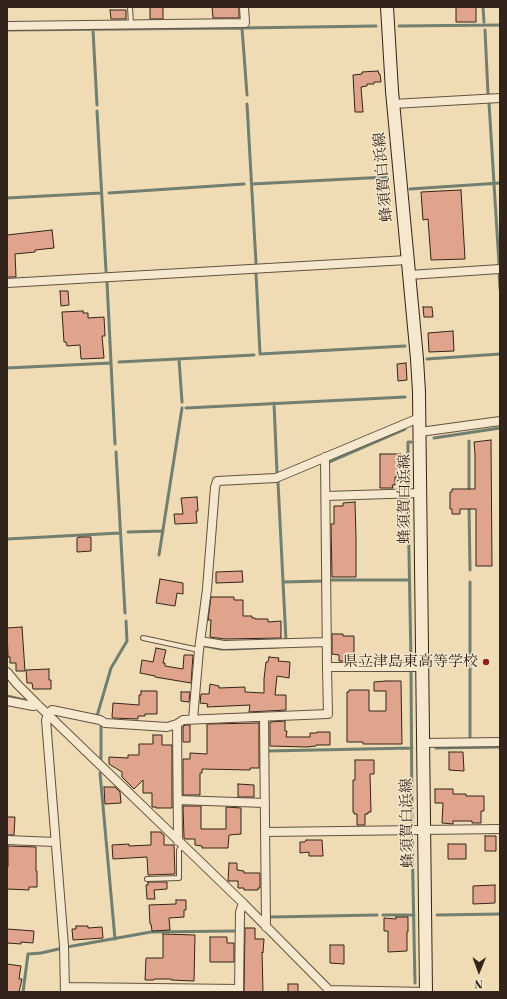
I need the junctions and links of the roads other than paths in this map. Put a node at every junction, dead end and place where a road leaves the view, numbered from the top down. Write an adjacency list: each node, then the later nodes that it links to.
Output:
1 (130, 7): 4 (lane)
2 (244, 7): 4 (street)
3 (387, 7): 7 (main road, 蜂須賀白浜線)
4 (131, 24): 5 (street)
5 (7, 26)
6 (500, 98): 7 (street)
7 (393, 104): 8 (main road, 蜂須賀白浜線)
8 (407, 260): 10 (main road, 蜂須賀白浜線); 11 (street)
9 (500, 269): 10 (street)
10 (409, 275): 12 (main road, 蜂須賀白浜線)
11 (7, 283)
12 (420, 418): 14 (main road, 蜂須賀白浜線); 15 (street)
13 (500, 421): 14 (street)
14 (420, 432): 16 (main road, 蜂須賀白浜線)
15 (325, 457): 17 (street); 20 (street)
16 (420, 493): 17 (street); 22 (main road, 蜂須賀白浜線)
17 (326, 496): 19 (street)
18 (143, 638): 20 (lane)
19 (327, 642): 20 (street); 21 (street)
20 (199, 646): 28 (street)
21 (328, 667): 22 (street); 27 (street)
22 (422, 667): 31 (main road, 蜂須賀白浜線)
23 (7, 672): 25 (street)
24 (7, 701): 25 (street)
25 (38, 705): 26 (street)
26 (48, 714): 29 (street); 38 (street); 39 (street)
27 (264, 717): 28 (street); 33 (street)
28 (193, 719): 29 (street)
29 (177, 724): 32 (street)
30 (500, 742): 31 (street)
31 (423, 743): 34 (main road, 蜂須賀白浜線)
32 (178, 800): 33 (street); 39 (street)
33 (265, 803): 36 (street)
34 (424, 830): 35 (street); 36 (street); 46 (main road, 蜂須賀白浜線)
35 (500, 830)
36 (265, 832): 42 (street)
37 (7, 840): 38 (street)
38 (55, 842): 43 (street)
39 (180, 843): 40 (lane); 41 (street)
40 (147, 879)
41 (243, 904): 42 (street); 44 (street)
42 (266, 927): 45 (street)
43 (65, 990): 44 (street)
44 (239, 991)
45 (330, 991): 46 (street)
46 (426, 992)

